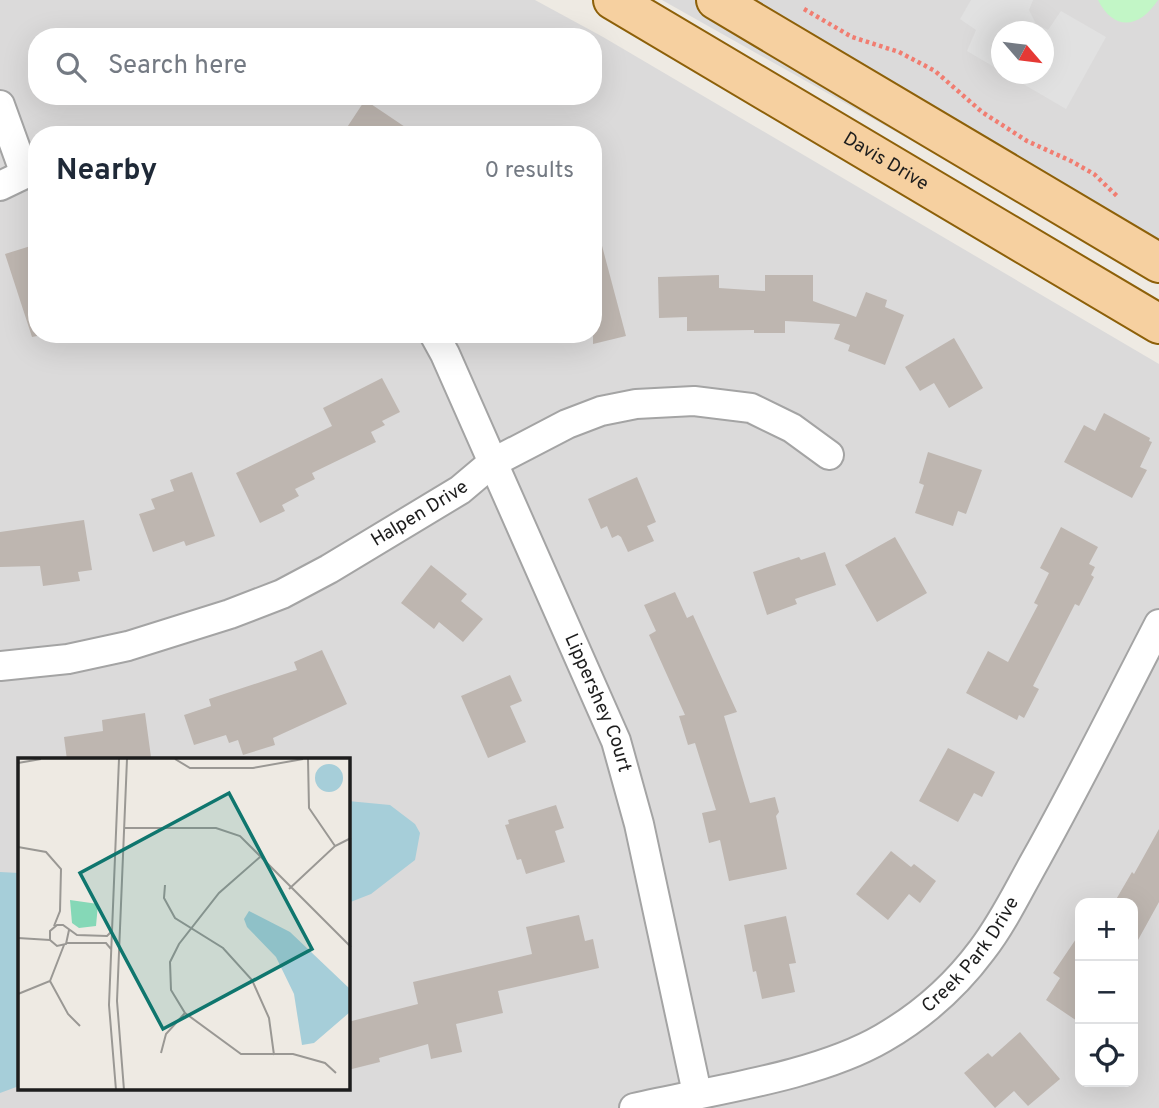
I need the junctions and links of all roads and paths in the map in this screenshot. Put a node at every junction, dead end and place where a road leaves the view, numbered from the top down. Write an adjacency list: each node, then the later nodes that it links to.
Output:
1 (613, 0): 8 (main road, Davis Drive)
2 (722, 2): 7 (main road)
3 (801, 8): 6 (path)
4 (0, 105): 5 (street)
5 (21, 177)
6 (1126, 204)
7 (1159, 263)
8 (1159, 324)
9 (439, 343): 11 (street, Lippershey Court)
10 (829, 455): 11 (street, Halpen Drive)
11 (492, 463): 13 (street, Halpen Drive); 14 (street, Lippershey Court)
12 (1159, 624): 14 (street, Creek Park Drive)
13 (0, 666)
14 (697, 1093): 15 (street, Creek Park Drive)
15 (634, 1108)

